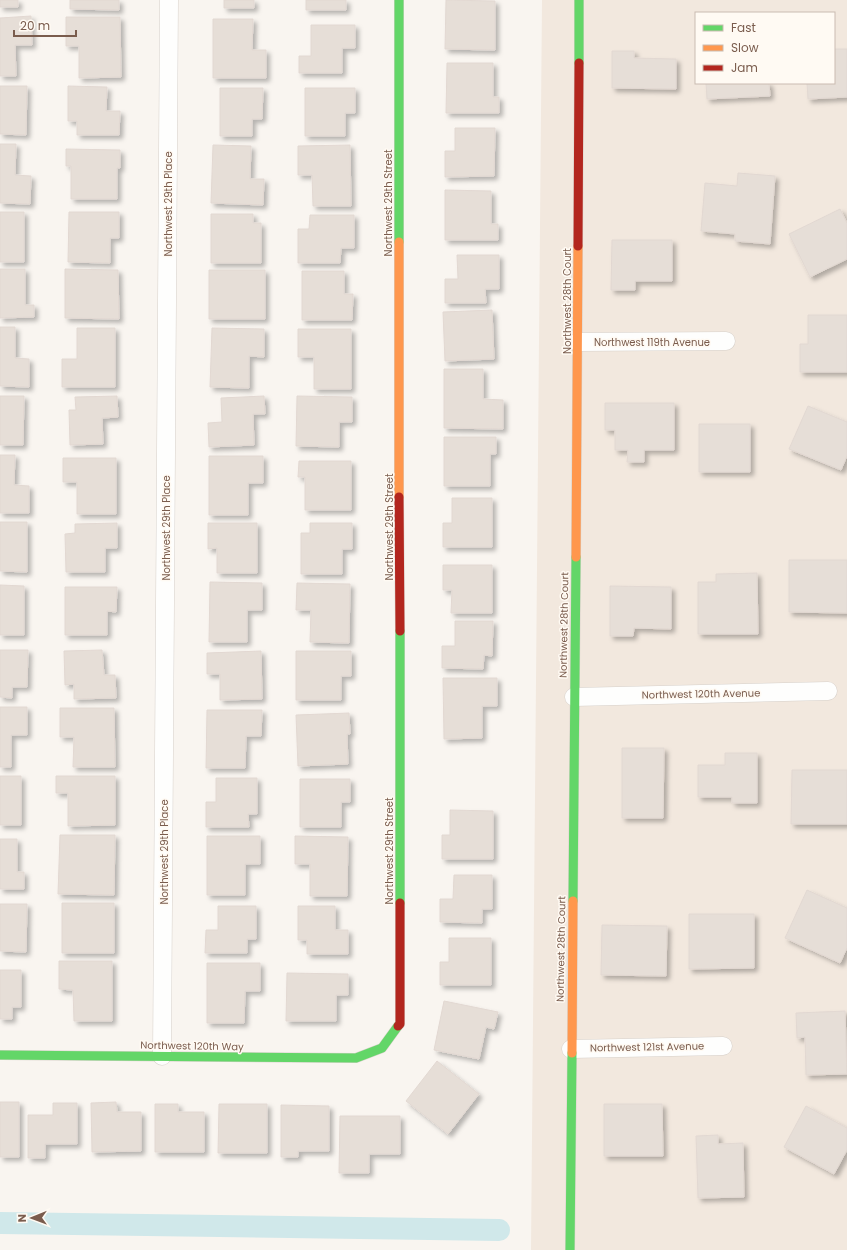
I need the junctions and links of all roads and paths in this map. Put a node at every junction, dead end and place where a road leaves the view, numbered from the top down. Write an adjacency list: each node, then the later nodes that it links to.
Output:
1 (169, 0): 12 (street, Northwest 29th Place)
2 (399, 0): 9 (street, Northwest 29th Street)
3 (579, 0): 4 (street, Northwest 28th Court)
4 (578, 342): 5 (street, Northwest 119th Avenue); 7 (street, Northwest 28th Court)
5 (726, 342)
6 (828, 691): 7 (street, Northwest 120th Avenue)
7 (574, 697): 10 (street, Northwest 28th Court)
8 (723, 1046): 10 (street, Northwest 121st Avenue)
9 (382, 1048): 12 (street, Northwest 120th Way)
10 (571, 1049): 13 (street, Northwest 28th Court)
11 (0, 1055): 12 (street, Northwest 120th Way)
12 (162, 1056)
13 (570, 1250)

